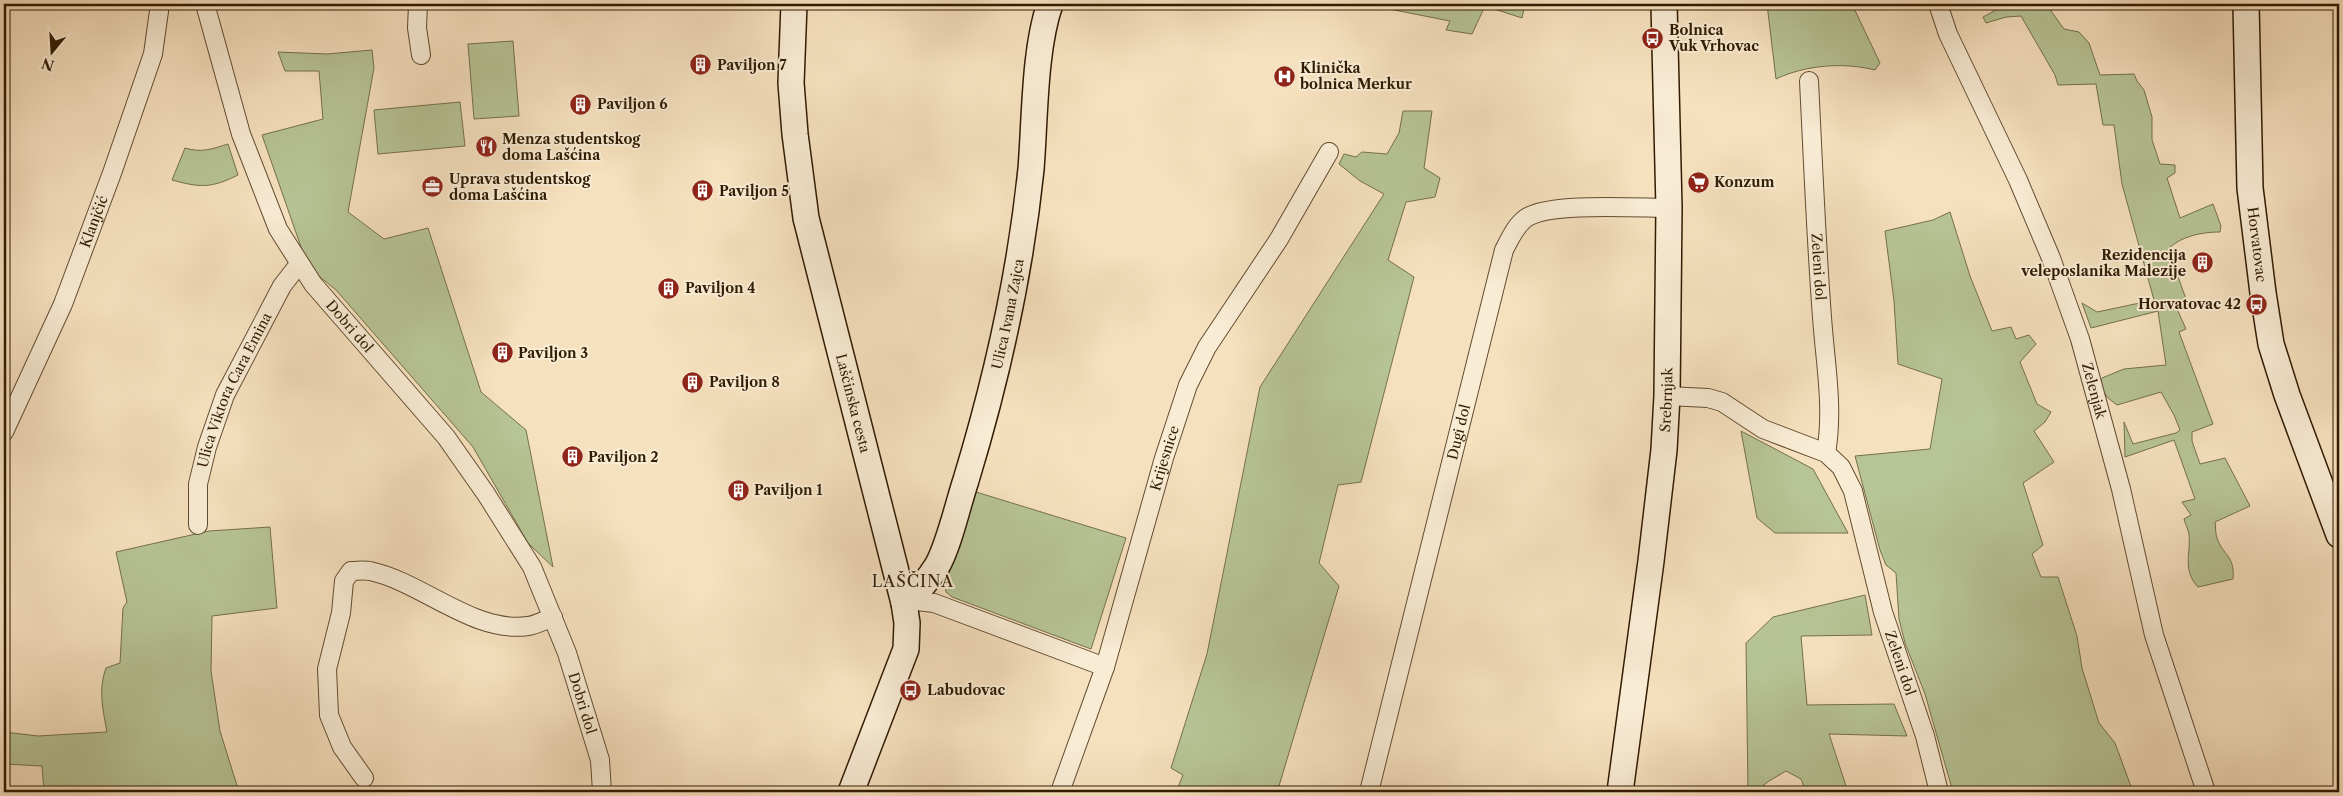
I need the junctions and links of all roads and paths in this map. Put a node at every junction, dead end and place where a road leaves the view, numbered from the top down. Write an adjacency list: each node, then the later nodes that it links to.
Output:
1 (160, 4): 15 (street, Klanjčić)
2 (205, 4): 13 (street, Dobri dol)
3 (418, 4): 9 (street)
4 (794, 4): 19 (main road, Laščinska cesta)
5 (1050, 4): 19 (main road, Ulica Ivana Zajca)
6 (1664, 4): 12 (main road, Srebrnjak)
7 (1938, 4): 29 (street, Zelenjak)
8 (2246, 4): 18 (main road, Horvatovac)
9 (421, 55)
10 (1809, 81): 16 (street, Zeleni dol)
11 (1329, 152): 21 (street, Krijesnice)
12 (1669, 208): 14 (main road, Srebrnjak); 26 (street, Dugi dol)
13 (299, 264): 17 (street, Ulica Viktora Cara Emina); 20 (street, Dobri dol)
14 (1667, 396): 16 (street, Zeleni dol); 27 (main road, Srebrnjak)
15 (4, 432)
16 (1826, 453): 28 (street, Zeleni dol)
17 (198, 525)
18 (2339, 535)
19 (904, 603): 21 (street); 24 (main road, Laščinska cesta)
20 (553, 617): 22 (street); 23 (street, Dobri dol)
21 (1105, 667): 25 (street, Krijesnice)
22 (364, 778)
23 (602, 792)
24 (851, 792)
25 (1060, 792)
26 (1369, 792)
27 (1620, 792)
28 (1939, 792)
29 (2206, 792)

